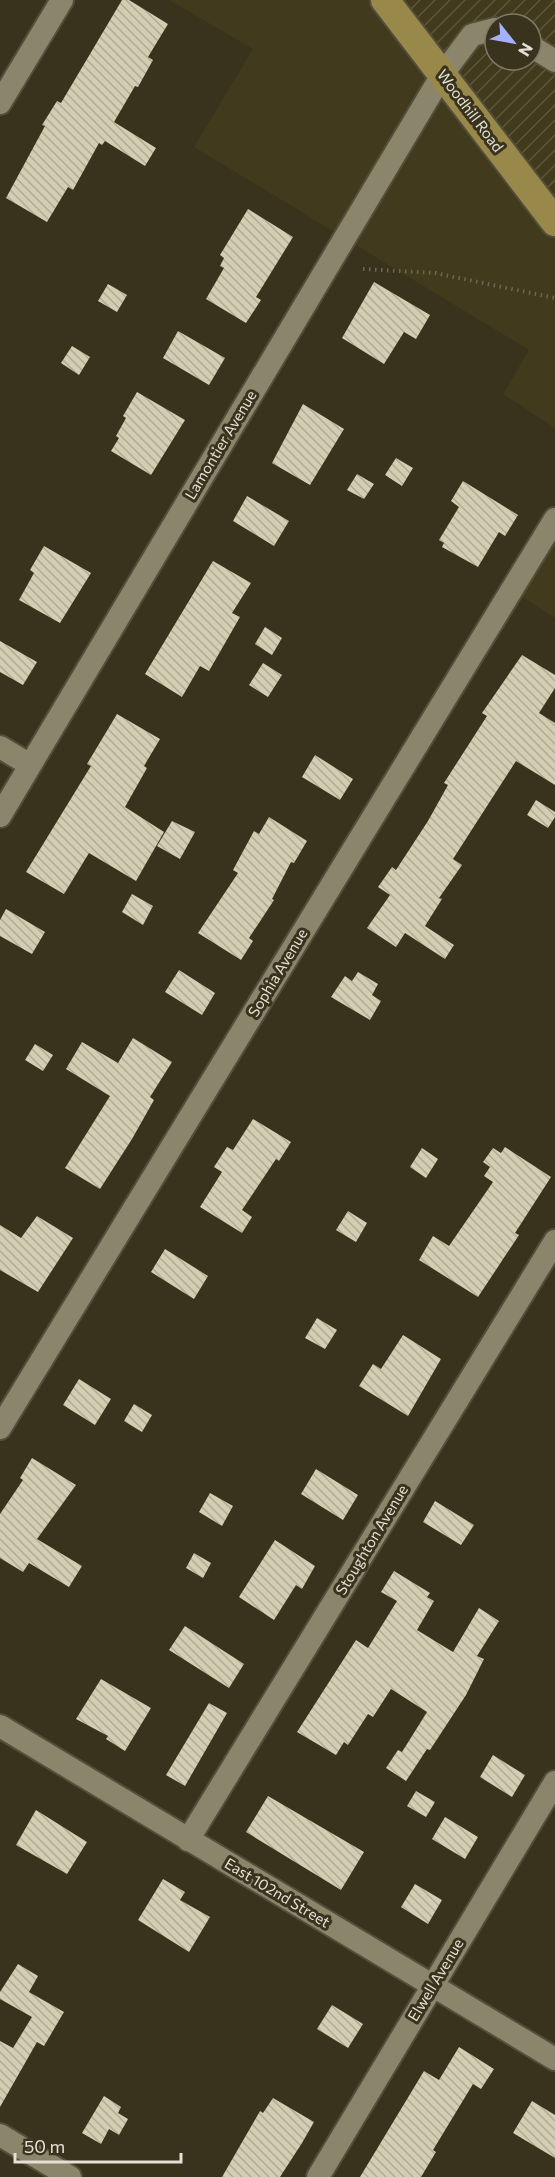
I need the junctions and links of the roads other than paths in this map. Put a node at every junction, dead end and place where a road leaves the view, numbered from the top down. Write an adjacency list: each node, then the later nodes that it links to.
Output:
1 (62, 0): 5 (street)
2 (385, 0): 4 (main road, Woodhill Road)
3 (483, 32): 4 (street, Lamontier Avenue)
4 (442, 75): 6 (main road, Woodhill Road); 9 (street, Lamontier Avenue)
5 (0, 104)
6 (555, 222)
7 (555, 519): 12 (street, Sophia Avenue)
8 (0, 747): 9 (street)
9 (30, 765): 10 (street, Lamontier Avenue)
10 (0, 816)
11 (555, 1241): 15 (street, Stoughton Avenue)
12 (0, 1428)
13 (0, 1726): 15 (street, East 102nd Street)
14 (555, 1782): 16 (street, Elwell Avenue)
15 (188, 1839): 16 (street, East 102nd Street)
16 (432, 1987): 17 (street, East 102nd Street); 20 (street, Elwell Avenue)
17 (555, 2060)
18 (0, 2135): 19 (street)
19 (70, 2177)
20 (318, 2177)

